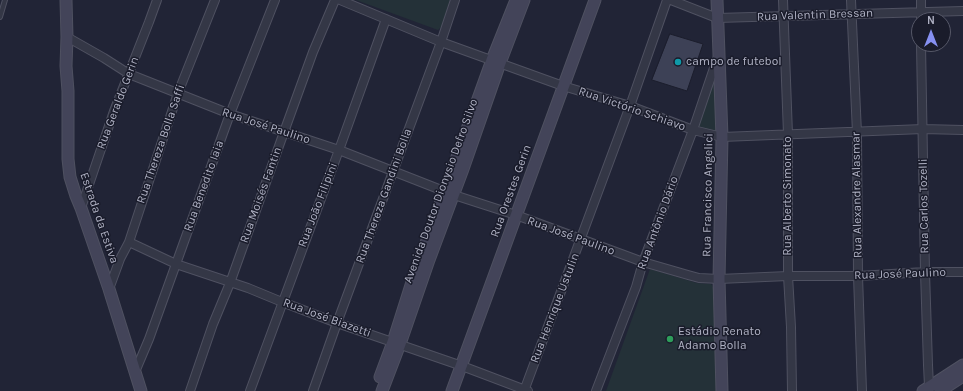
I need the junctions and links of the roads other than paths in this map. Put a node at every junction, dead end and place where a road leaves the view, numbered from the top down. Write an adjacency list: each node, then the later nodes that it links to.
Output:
1 (5, 0): 24 (lane)
2 (66, 0): 27 (street, Estrada da Estiva)
3 (157, 0): 32 (street, Rua Geraldo Gerin)
4 (215, 0): 34 (street, Rua Thereza Bolla Saffi)
5 (275, 0): 36 (street, Rua Benedito Iaia)
6 (335, 0): 40 (street, Rua Moisés Fantin)
7 (340, 0): 26 (street, Rua Victório Schiavo)
8 (455, 0): 28 (street, Rua Thereza Gandini Bolla)
9 (516, 0): 31 (street, Avenida Doutor Dionysio Defro Silvo)
10 (524, 0): 31 (street, Avenida Doutor Dionysio Defro Silvo)
11 (595, 0): 33 (street, Rua Orestes Gerin)
12 (667, 0): 35 (street, Rua Henrique Ustulin)
13 (670, 0): 25 (street, Rua Valentin Bressan)
14 (717, 0): 25 (street, Rua Francisco Angelici)
15 (783, 0): 22 (street, Rua Alberto Simonato)
16 (852, 0): 21 (street, Rua Alexandre Alasmar)
17 (921, 0): 19 (street)
18 (963, 11): 20 (street, Rua Valentin Bressan)
19 (921, 12)
20 (951, 12)
21 (852, 14): 22 (street, Rua Valentin Bressan); 23 (street, Rua Valentin Bressan); 41 (street, Rua Alexandre Alasmar)
22 (784, 16): 25 (street, Rua Valentin Bressan); 42 (street, Rua Alberto Simonato)
23 (911, 16)
24 (0, 17)
25 (717, 18): 30 (street, Rua Francisco Angelici)
26 (386, 19): 28 (street, Rua Victório Schiavo); 44 (street, Rua João Filipini)
27 (67, 40): 32 (street, Rua José Paulino); 47 (street, Estrada da Estiva)
28 (441, 42): 31 (street, Rua Victório Schiavo); 45 (street, Rua Thereza Gandini Bolla)
29 (921, 52): 38 (street, Rua Carlos Tozelli)
30 (719, 55): 37 (street, Rua Antônio Dário); 43 (street, Rua Francisco Angelici)
31 (496, 61): 33 (street, Rua Victório Schiavo); 46 (street, Avenida Doutor Dionysio Defro Silvo)
32 (131, 76): 34 (street, Rua José Paulino); 47 (street, Rua Geraldo Gerin)
33 (564, 86): 35 (street, Rua Victório Schiavo); 48 (street, Rua Orestes Gerin)
34 (178, 93): 36 (street, Rua José Paulino); 50 (street, Rua Thereza Bolla Saffi)
35 (630, 106): 37 (street, Rua Victório Schiavo); 49 (street, Rua Henrique Ustulin)
36 (230, 114): 40 (street, Rua José Paulino); 52 (street, Rua Benedito Iaia)
37 (693, 130): 43 (street, Rua Victório Schiavo); 51 (street, Rua Antônio Dário)
38 (923, 130): 39 (street, Rua Victório Schiavo); 41 (street, Rua Victório Schiavo); 53 (street, Rua Carlos Tozelli)
39 (963, 130)
40 (284, 132): 44 (street, Rua José Paulino); 58 (street, Rua Moisés Fantin)
41 (857, 133): 42 (street, Rua Victório Schiavo); 56 (street, Rua Alexandre Alasmar)
42 (788, 134): 43 (street, Rua Victório Schiavo); 55 (street, Rua Alberto Simonato)
43 (722, 137): 57 (street, Rua Francisco Angelici)
44 (339, 150): 45 (street, Rua José Paulino); 60 (street, Rua João Filipini)
45 (393, 170): 46 (street, Rua José Paulino); 61 (street, Rua Thereza Gandini Bolla)
46 (449, 193): 48 (street, Rua José Paulino); 62 (street, Avenida Doutor Dionysio Defro Silvo)
47 (82, 208): 59 (street, Estrada da Estiva)
48 (516, 216): 49 (street, Rua José Paulino); 64 (street, Rua Orestes Gerin)
49 (580, 240): 51 (street, Rua José Paulino); 75 (street, Rua Henrique Ustulin)
50 (128, 242): 52 (street, Rua José Biazetti); 59 (street, Rua Thereza Bolla Saffi)
51 (643, 262): 57 (street, Rua José Paulino); 76 (street, Rua Antônio Dário)
52 (176, 264): 58 (street, Rua José Biazetti); 65 (street, Rua Benedito Iaia)
53 (925, 272): 54 (street, Rua José Paulino); 56 (street, Rua José Paulino); 67 (street, Rua Carlos Tozelli)
54 (963, 272)
55 (788, 276): 56 (street, Rua José Paulino); 57 (street, Rua José Paulino); 78 (street, Rua Alberto Simonato)
56 (858, 276): 79 (street, Rua Alexandre Alasmar)
57 (719, 280): 77 (street, Rua Francisco Angelici)
58 (230, 282): 60 (street, Rua José Biazetti); 69 (street, Rua Moisés Fantin)
59 (109, 289): 65 (street, Estrada da Estiva)
60 (282, 302): 61 (street, Rua José Biazetti); 70 (street, Rua João Filipini)
61 (337, 323): 62 (street, Rua José Biazetti); 71 (street, Rua Thereza Gandini Bolla)
62 (396, 343): 64 (street, Rua José Biazetti); 72 (street, Avenida Doutor Dionysio Defro Silvo); 73 (street, Avenida Doutor Dionysio Defro Silvo)
63 (963, 365): 67 (street)
64 (462, 366): 74 (street, Rua Orestes Gerin); 75 (street, Rua José Biazetti)
65 (135, 372): 68 (street, Estrada da Estiva)
66 (963, 376): 80 (street)
67 (928, 389)
68 (141, 391)
69 (190, 391)
70 (250, 391)
71 (313, 391)
72 (375, 391)
73 (382, 391)
74 (452, 391)
75 (525, 391)
76 (596, 391)
77 (722, 391)
78 (792, 391)
79 (862, 391)
80 (940, 391)

